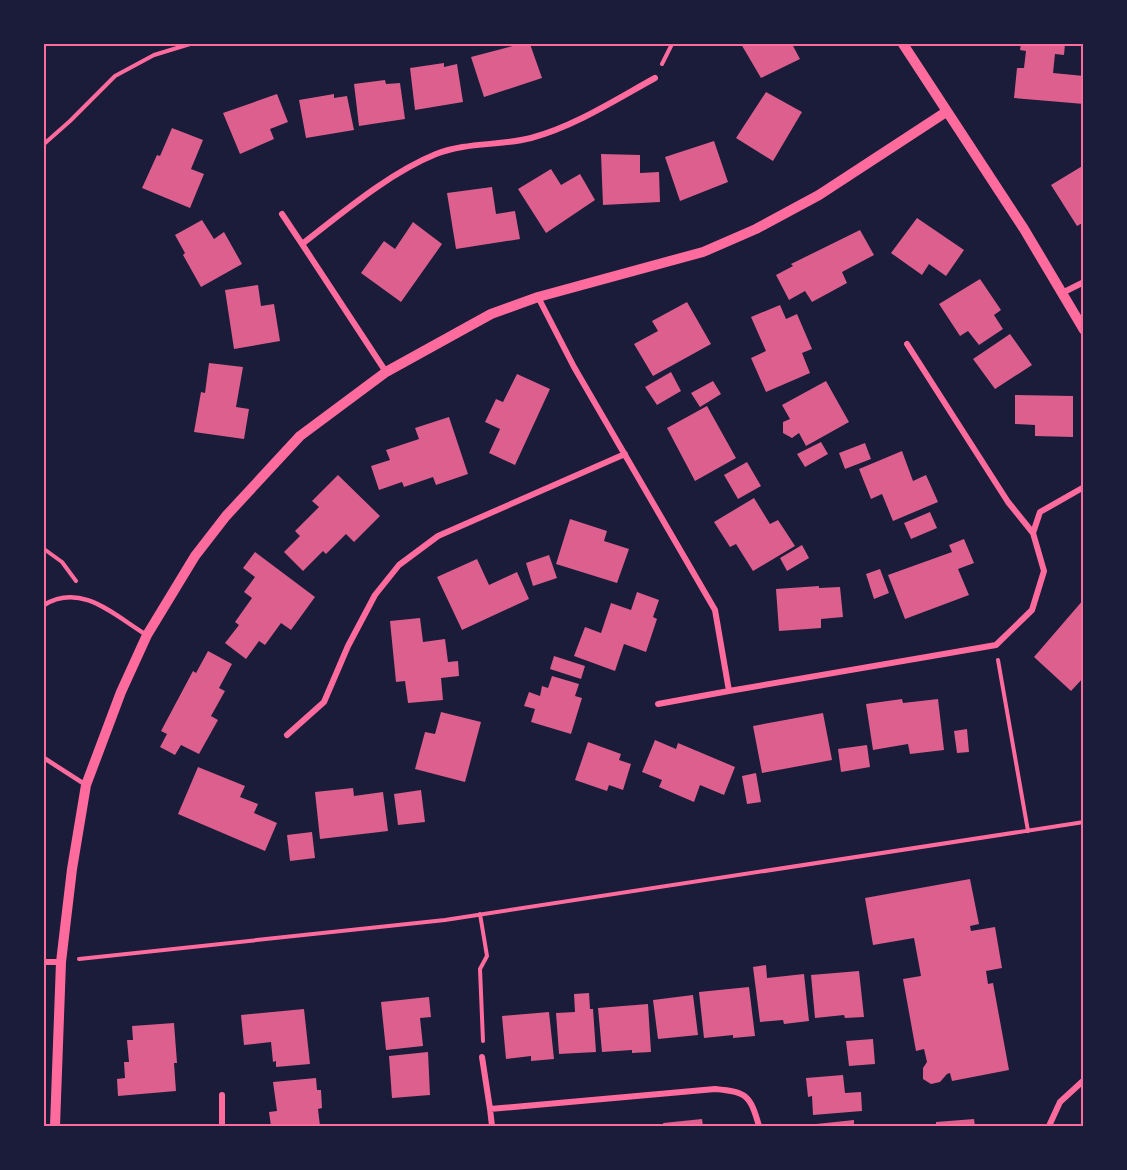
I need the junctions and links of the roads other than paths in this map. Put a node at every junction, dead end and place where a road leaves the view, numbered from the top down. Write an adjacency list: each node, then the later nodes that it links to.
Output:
1 (903, 44): 3 (street)
2 (655, 78): 5 (street)
3 (946, 112): 7 (street); 8 (street)
4 (282, 214): 5 (street)
5 (302, 244): 11 (street)
6 (1083, 282): 7 (street)
7 (1062, 293): 9 (street)
8 (538, 297): 11 (street); 12 (street)
9 (1083, 330)
10 (907, 344): 14 (street)
11 (386, 372): 16 (street)
12 (625, 454): 17 (street); 19 (street)
13 (1083, 487): 14 (street)
14 (1033, 533): 17 (street)
15 (44, 605): 16 (lane)
16 (147, 635): 21 (street)
17 (729, 691): 18 (street)
18 (658, 704)
19 (287, 735)
20 (44, 758): 21 (lane)
21 (86, 785): 23 (street)
22 (44, 962): 23 (street)
23 (61, 962): 28 (street)
24 (482, 1057): 27 (street)
25 (1083, 1080): 32 (street)
26 (222, 1095): 29 (street)
27 (490, 1109): 30 (street); 31 (street)
28 (55, 1126)
29 (222, 1126)
30 (492, 1126)
31 (759, 1126)
32 (1049, 1126)

